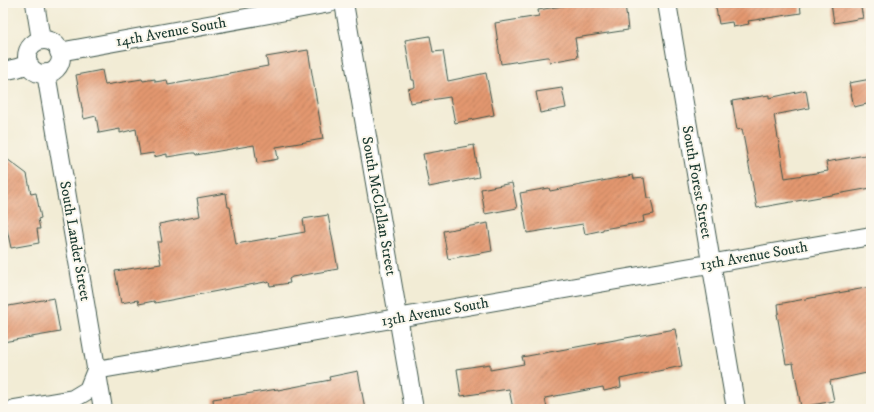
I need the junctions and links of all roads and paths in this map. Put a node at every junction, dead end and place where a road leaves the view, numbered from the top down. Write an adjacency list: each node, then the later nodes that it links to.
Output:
1 (35, 3): 5 (street)
2 (330, 3): 6 (street, 14th Avenue South)
3 (344, 3): 12 (street, South McClellan Street)
4 (667, 3): 11 (street, South Forest Street)
5 (41, 40): 6 (street); 7 (street)
6 (60, 52): 9 (street)
7 (29, 64): 8 (street); 9 (street)
8 (3, 71)
9 (46, 73): 13 (street, South Lander Street)
10 (871, 236): 11 (street, 13th Avenue South)
11 (711, 263): 12 (street, 13th Avenue South); 17 (street, South Forest Street)
12 (398, 318): 13 (street, 13th Avenue South); 16 (street, South McClellan Street)
13 (96, 370): 14 (street); 15 (street, South Lander Street)
14 (14, 409)
15 (103, 409)
16 (414, 409)
17 (736, 409)

